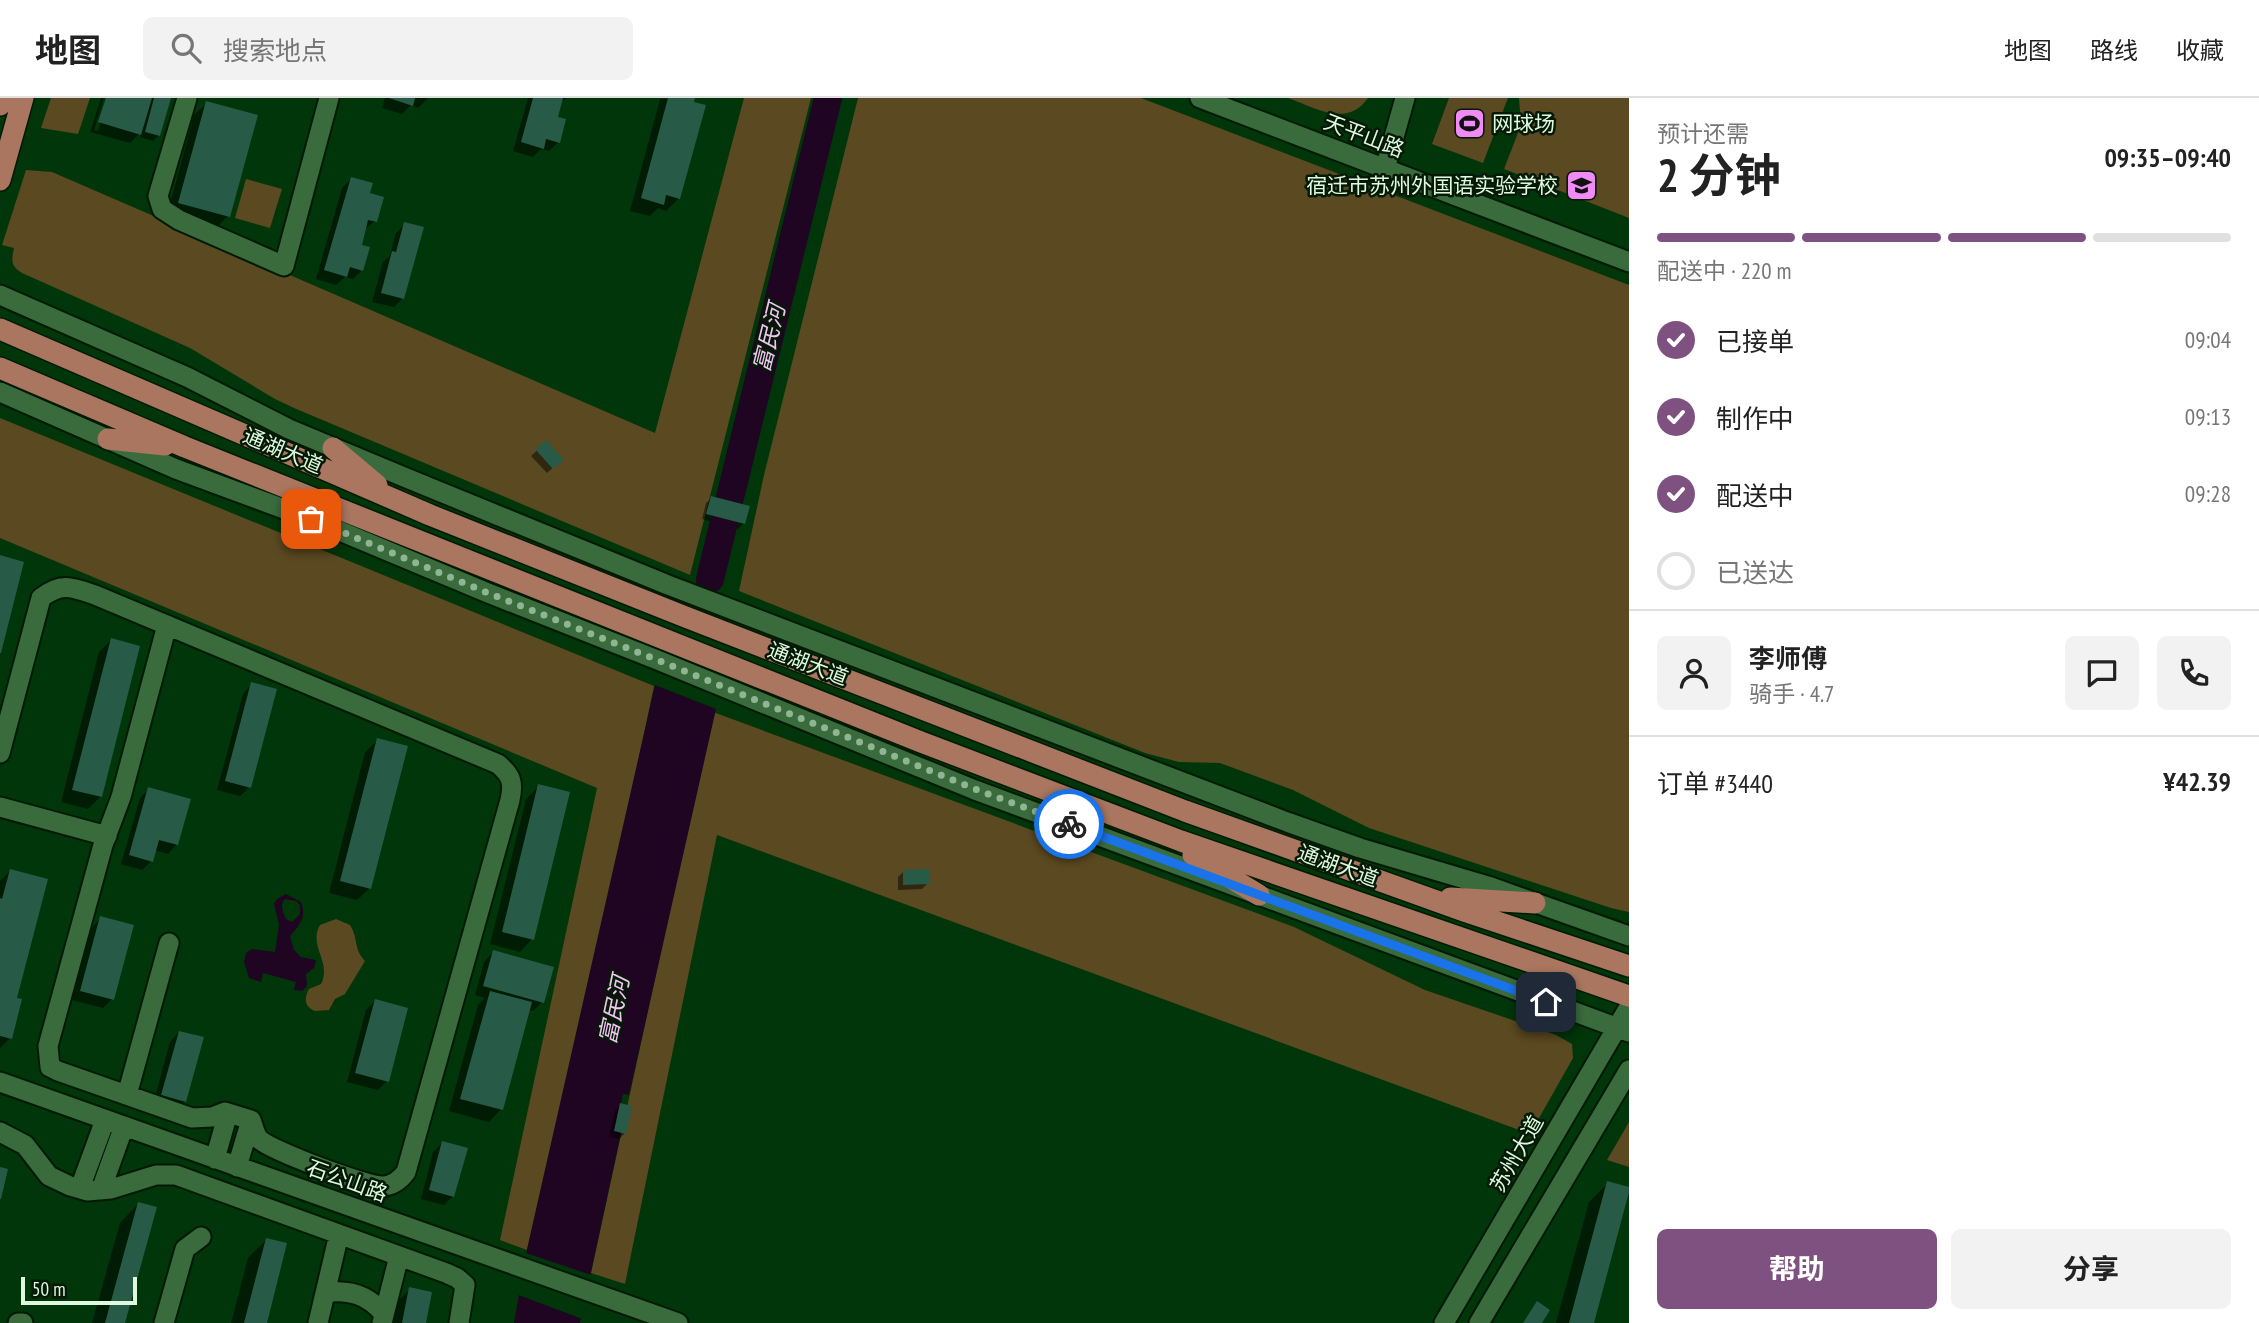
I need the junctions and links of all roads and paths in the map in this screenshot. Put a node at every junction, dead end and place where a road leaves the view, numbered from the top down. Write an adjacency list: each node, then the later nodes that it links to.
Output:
1 (2, 98): 9 (main road)
2 (23, 98): 11 (main road)
3 (187, 98): 4 (street)
4 (329, 98)
5 (1200, 98): 10 (street, 天平山路)
6 (1226, 98): 10 (street, 天平山路)
7 (1392, 98): 10 (street)
8 (1405, 98): 10 (street)
9 (0, 105)
10 (1381, 162): 12 (street, 天平山路); 13 (street, 天平山路)
11 (0, 180)
12 (1629, 252)
13 (1629, 262)
14 (0, 295): 20 (street)
15 (0, 329): 21 (main road, 通湖大道)
16 (0, 368): 19 (main road, 通湖大道)
17 (0, 392): 18 (street)
18 (108, 439): 19 (main road); 27 (street)
19 (185, 447): 25 (main road, 通湖大道)
20 (334, 447): 21 (main road); 29 (street)
21 (395, 500): 28 (main road, 通湖大道)
22 (167, 625): 23 (street); 26 (street); 42 (street)
23 (0, 753)
24 (0, 807): 26 (street)
25 (1156, 831): 27 (main road); 34 (main road, 通湖大道)
26 (107, 836): 40 (street)
27 (1259, 895): 37 (street)
28 (1425, 897): 29 (main road); 32 (main road, 通湖大道)
29 (1535, 903): 30 (street)
30 (1629, 936)
31 (169, 943): 40 (street)
32 (1574, 947): 33 (main road, 通湖大道); 34 (street)
33 (1629, 966)
34 (1565, 974): 35 (main road, 通湖大道)
35 (1629, 996)
36 (1629, 1007): 37 (street, 苏州大道)
37 (1623, 1029): 58 (street, 苏州大道)
38 (1629, 1070): 59 (street)
39 (0, 1082): 43 (street, 石公山路)
40 (127, 1095): 41 (street)
41 (228, 1114): 42 (street); 45 (street)
42 (251, 1120): 46 (street)
43 (114, 1123): 45 (street, 石公山路); 47 (street); 48 (street)
44 (0, 1132): 47 (street)
45 (215, 1159): 46 (street, 石公山路)
46 (237, 1167): 57 (street, 石公山路)
47 (80, 1188): 48 (street)
48 (101, 1189): 49 (street)
49 (339, 1234): 51 (street); 52 (street)
50 (201, 1237): 54 (street)
51 (398, 1256): 53 (street); 56 (street)
52 (325, 1293): 53 (street); 55 (street)
53 (383, 1319)
54 (164, 1323)
55 (318, 1323)
56 (459, 1323)
57 (678, 1323)
58 (1444, 1323)
59 (1479, 1323)

